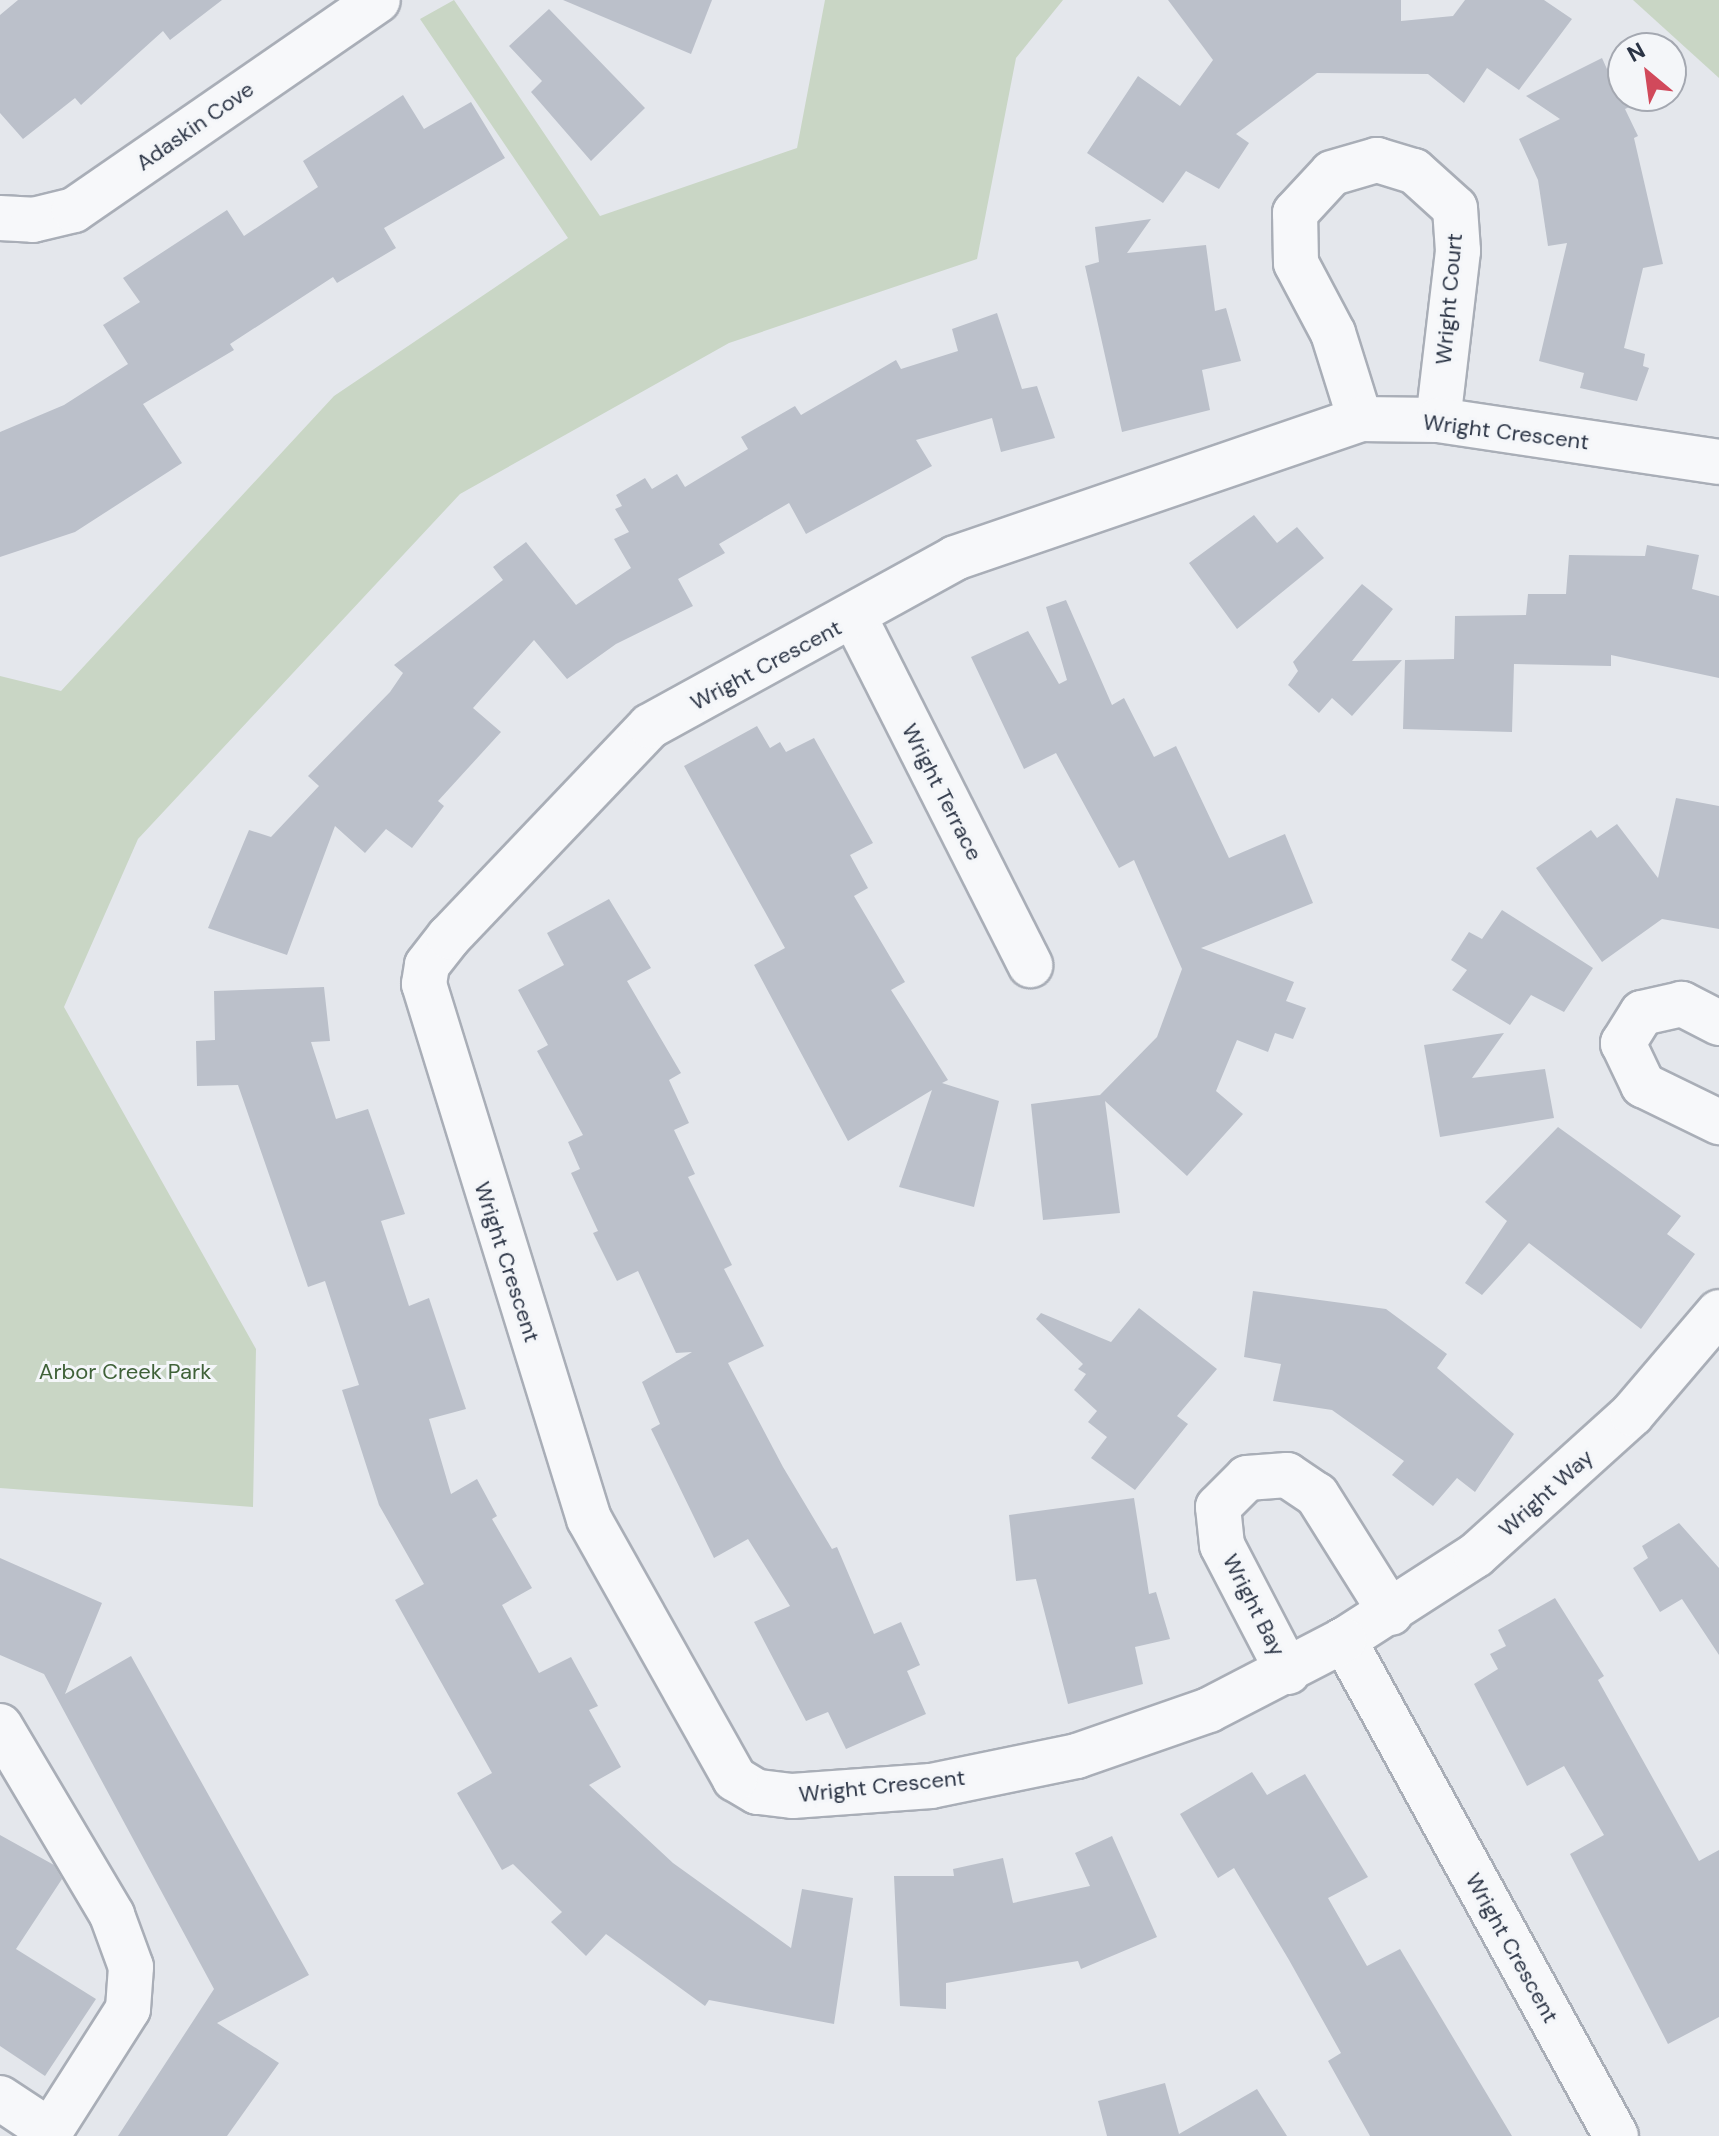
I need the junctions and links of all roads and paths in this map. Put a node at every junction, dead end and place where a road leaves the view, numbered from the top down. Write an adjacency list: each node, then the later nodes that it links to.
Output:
1 (378, 0): 2 (street, Adaskin Cove)
2 (0, 218)
3 (1360, 419): 4 (street, Wright Crescent); 4 (street, Wright Court); 6 (street, Wright Crescent)
4 (1438, 420): 5 (street, Wright Crescent)
5 (1719, 462)
6 (855, 618): 7 (street, Wright Terrace); 13 (street, Wright Crescent)
7 (1030, 965)
8 (1719, 1023): 9 (street)
9 (1719, 1122)
10 (1719, 1312): 11 (street, Wright Way)
11 (1391, 1613): 12 (street, Wright Way); 13 (street, Wright Bay)
12 (1344, 1640): 13 (street, Wright Crescent); 19 (street, Wright Crescent)
13 (1288, 1672)
14 (0, 1726): 16 (street)
15 (0, 1776): 16 (street)
16 (47, 1805): 18 (street)
17 (0, 2098): 18 (street)
18 (48, 2133)
19 (1616, 2136)

